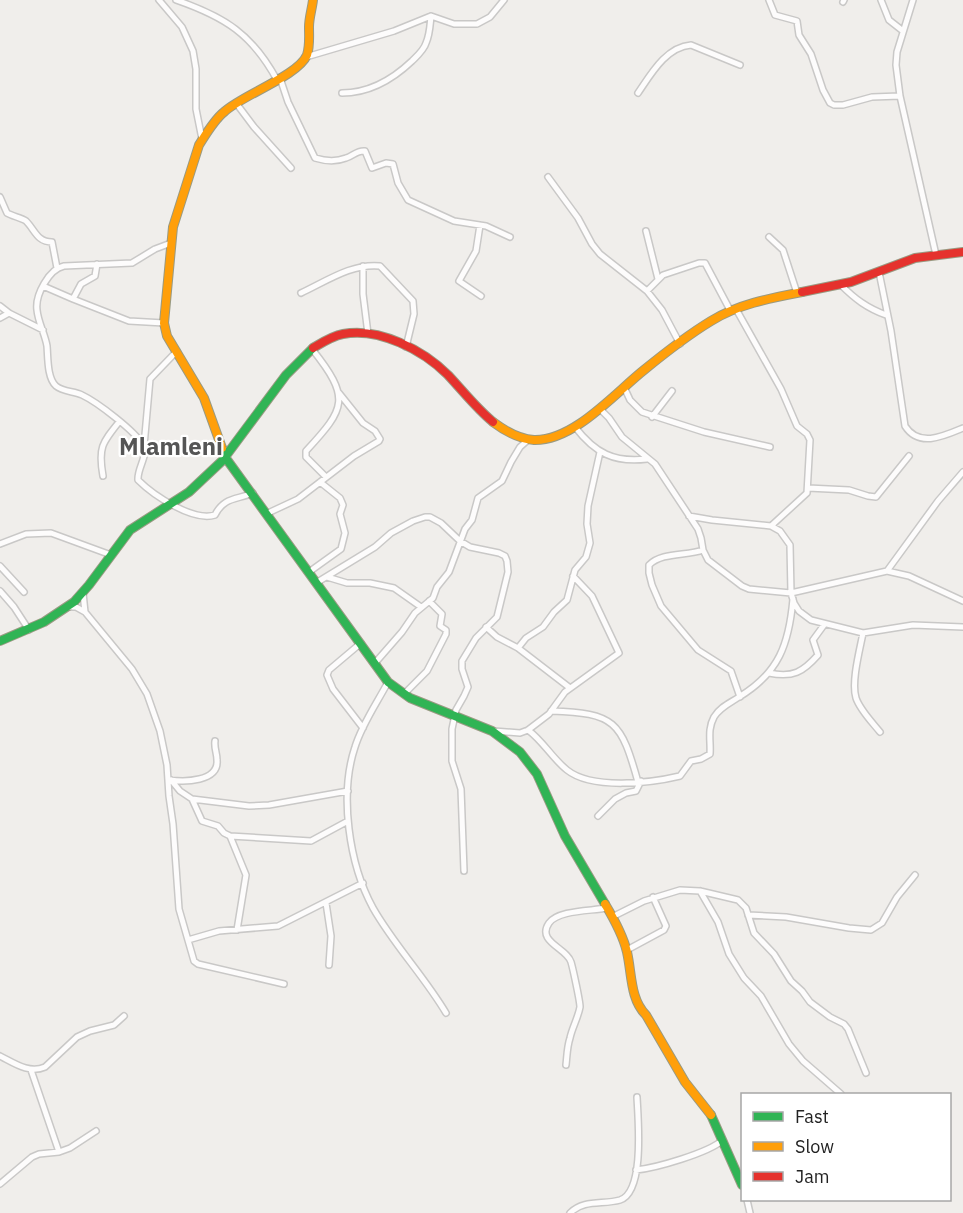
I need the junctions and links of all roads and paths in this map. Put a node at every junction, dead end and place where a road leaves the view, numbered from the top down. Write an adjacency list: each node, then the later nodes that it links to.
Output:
1 (159, 0): 17 (street)
2 (176, 0): 12 (street)
3 (313, 0): 10 (street)
4 (504, 0): 8 (street)
5 (769, 0): 15 (street)
6 (881, 0): 9 (street)
7 (913, 0): 9 (street)
8 (431, 16): 10 (street); 13 (street)
9 (903, 31): 15 (street)
10 (306, 57): 12 (street)
11 (740, 65): 14 (street)
12 (279, 79): 16 (street); 21 (street)
13 (342, 93)
14 (638, 93)
15 (900, 96): 27 (street)
16 (236, 103): 17 (street); 18 (street)
17 (202, 140): 25 (street)
18 (291, 168)
19 (548, 177): 35 (street)
20 (0, 197): 30 (street)
21 (480, 225): 23 (street); 38 (street)
22 (646, 231): 32 (street)
23 (510, 237)
24 (769, 237): 37 (street)
25 (171, 243): 28 (street); 45 (street)
26 (963, 252): 27 (street)
27 (936, 255): 31 (street)
28 (97, 264): 30 (street); 39 (street)
29 (363, 266): 36 (street); 47 (street); 49 (street)
30 (57, 268): 34 (street)
31 (879, 272): 33 (street); 43 (street)
32 (658, 279): 35 (street); 41 (street)
33 (841, 285): 37 (street); 43 (street)
34 (43, 286): 39 (street); 46 (street)
35 (647, 291): 48 (street)
36 (301, 292)
37 (796, 293): 41 (street)
38 (481, 296)
39 (73, 299): 45 (street)
40 (0, 306): 42 (street)
41 (733, 310): 48 (street); 71 (street)
42 (9, 313): 44 (street); 46 (street)
43 (886, 315): 59 (street)
44 (0, 318)
45 (164, 323): 51 (street)
46 (43, 330): 57 (street)
47 (368, 334): 49 (street); 50 (street)
48 (680, 344): 52 (street)
49 (406, 347): 60 (street)
50 (312, 349): 54 (street); 64 (street)
51 (177, 351): 61 (street); 64 (street)
52 (624, 387): 55 (street); 56 (street)
53 (672, 391): 56 (street)
54 (339, 393): 69 (street); 69 (street)
55 (600, 409): 58 (street); 66 (street)
56 (652, 417): 62 (street)
57 (119, 422): 61 (street); 68 (street)
58 (575, 427): 60 (street); 63 (street)
59 (963, 428)
60 (529, 439): 77 (street)
61 (144, 446): 73 (street)
62 (770, 447)
63 (600, 452): 66 (street); 84 (street)
64 (225, 456): 72 (street); 73 (street)
65 (909, 456): 71 (street)
66 (647, 459): 75 (street)
67 (963, 472): 83 (street)
68 (103, 476)
69 (327, 477): 70 (street)
70 (320, 482): 74 (street); 82 (street)
71 (808, 488): 76 (street)
72 (253, 493): 73 (street); 74 (street)
73 (172, 504): 80 (street)
74 (268, 513): 82 (street)
75 (688, 516): 76 (street); 79 (street)
76 (771, 526): 90 (street)
77 (460, 541): 85 (street); 92 (street); 97 (street)
78 (0, 544): 80 (street)
79 (703, 550): 90 (street); 109 (street)
80 (111, 555): 89 (street)
81 (0, 566): 88 (street)
82 (309, 572): 86 (street)
83 (887, 572): 90 (street); 91 (street)
84 (573, 576): 103 (street); 107 (street)
85 (327, 577): 86 (street); 94 (street)
86 (316, 583): 102 (street)
87 (0, 591): 99 (street)
88 (24, 592)
89 (83, 593): 93 (street); 95 (street)
90 (792, 596): 96 (street); 105 (street)
91 (963, 601)
92 (429, 602): 94 (street); 108 (street)
93 (68, 607): 95 (street); 99 (street)
94 (422, 607): 104 (street)
95 (85, 612): 117 (street)
96 (824, 625): 100 (street); 105 (street)
97 (486, 627): 103 (street); 111 (street)
98 (963, 627): 100 (street)
99 (28, 630): 101 (street)
100 (863, 633): 115 (street)
101 (0, 641)
102 (361, 643): 104 (street); 112 (street)
103 (518, 648): 107 (street)
104 (375, 663): 106 (street)
105 (769, 673): 109 (street)
106 (388, 682): 108 (street); 112 (street)
107 (570, 688): 110 (street)
108 (404, 694): 111 (street)
109 (740, 697): 118 (street)
110 (551, 711): 113 (street); 118 (street)
111 (454, 717): 114 (street); 124 (street)
112 (363, 728): 119 (street)
113 (528, 730): 114 (street); 118 (street)
114 (492, 731): 130 (street)
115 (880, 732)
116 (215, 741): 117 (street)
117 (170, 780): 120 (street); 134 (street)
118 (640, 782): 121 (street)
119 (348, 790): 120 (street); 122 (street)
120 (192, 799): 123 (street)
121 (598, 816)
122 (348, 821): 123 (street); 126 (street)
123 (230, 836): 133 (street)
124 (464, 872)
125 (915, 875): 131 (street)
126 (363, 883): 129 (street); 138 (street)
127 (700, 891): 128 (street); 131 (street); 144 (street)
128 (653, 897): 132 (street); 135 (street)
129 (326, 903): 133 (street); 136 (street)
130 (606, 908): 132 (street); 141 (street)
131 (748, 915): 143 (street)
132 (612, 917): 135 (street)
133 (237, 930): 134 (street)
134 (188, 940): 137 (street)
135 (627, 950): 147 (street)
136 (329, 965)
137 (284, 984)
138 (446, 1013)
139 (124, 1016): 142 (street)
140 (0, 1056): 142 (street)
141 (566, 1065)
142 (31, 1070): 148 (street)
143 (866, 1073)
144 (839, 1093)
145 (637, 1097): 149 (street)
146 (96, 1131): 148 (street)
147 (723, 1140): 149 (street); 150 (street)
148 (59, 1152): 151 (street)
149 (636, 1170): 152 (street)
150 (741, 1183)
151 (0, 1184)
152 (570, 1213)

